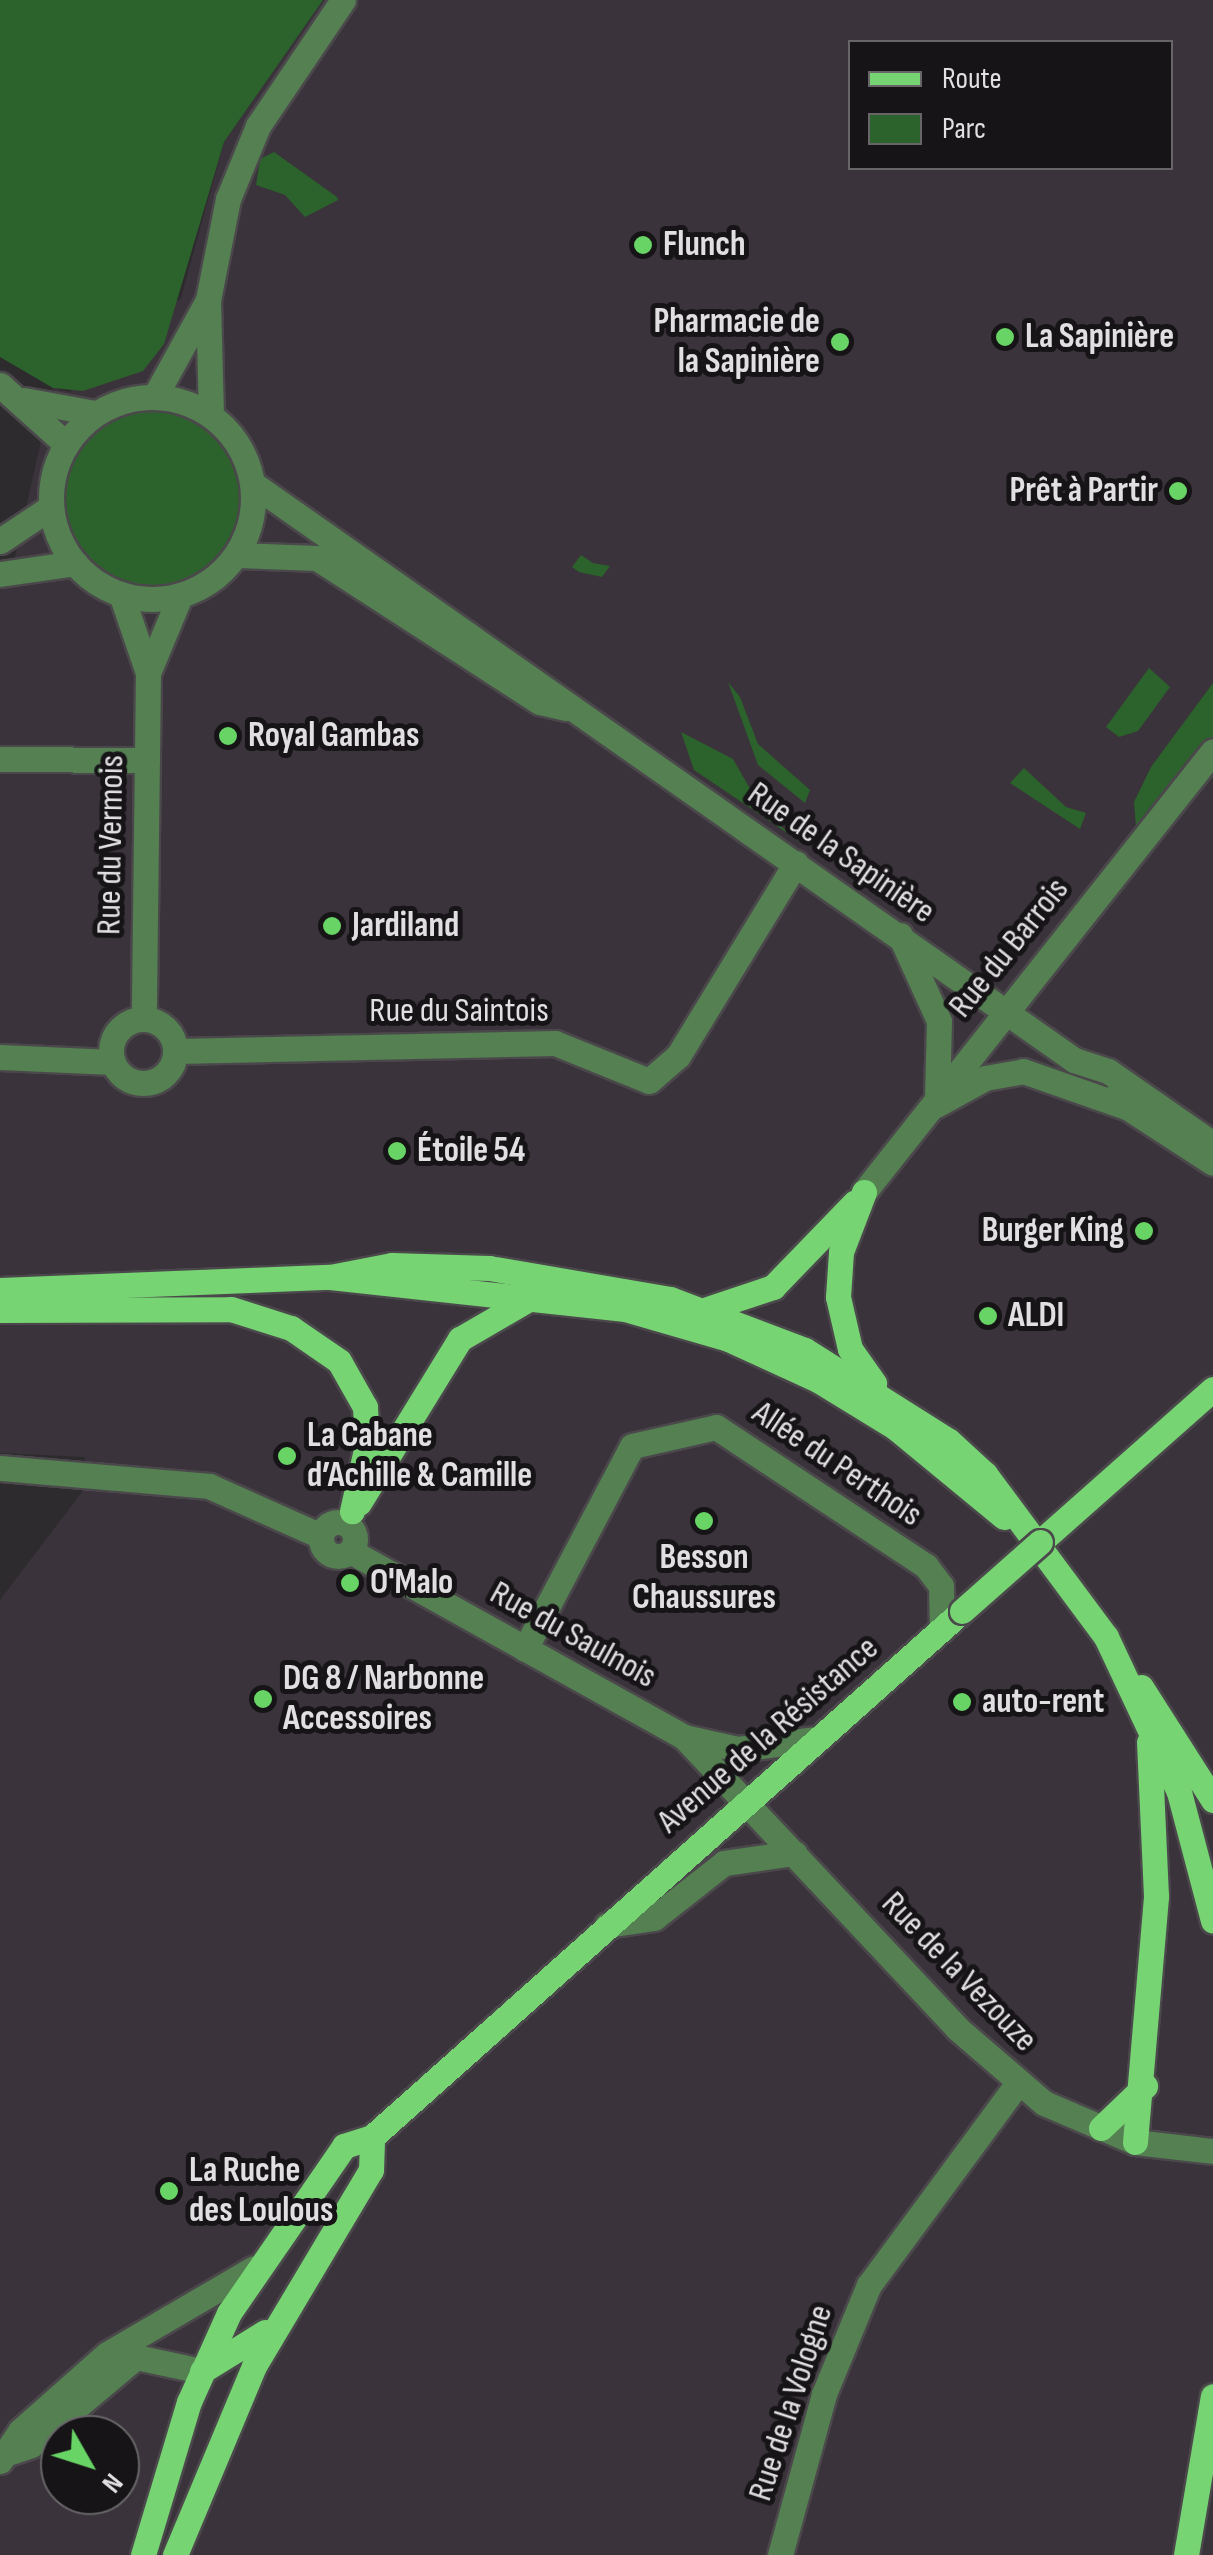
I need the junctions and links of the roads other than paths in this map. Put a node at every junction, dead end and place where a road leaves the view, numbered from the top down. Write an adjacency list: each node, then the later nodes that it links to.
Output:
1 (343, 0): 2 (street)
2 (208, 300): 4 (street); 7 (street)
3 (0, 385): 5 (street)
4 (156, 396): 6 (street); 7 (street)
5 (24, 400): 6 (street); 8 (street)
6 (95, 413): 8 (street)
7 (211, 415): 9 (street)
8 (66, 444): 10 (street)
9 (253, 484): 12 (street); 18 (street, Rue de la Sapinière)
10 (51, 507): 11 (street); 13 (street)
11 (0, 541)
12 (237, 555): 16 (street); 18 (street, Rue de la Sapinière)
13 (75, 563): 14 (street); 15 (street)
14 (0, 574)
15 (121, 594): 16 (street); 17 (street, Rue du Vermois)
16 (180, 596): 17 (street, Rue du Vermois)
17 (148, 672): 21 (street, Rue du Vermois)
18 (566, 708): 22 (street, Rue de la Sapinière)
19 (1213, 752): 24 (street, Rue du Barrois)
20 (0, 760): 21 (street)
21 (146, 760): 25 (street, Rue du Vermois)
22 (796, 864): 23 (street, Rue de la Sapinière); 26 (street, Rue du Saintois)
23 (900, 935): 24 (street, Rue de la Sapinière); 30 (street)
24 (1003, 1009): 28 (street, Rue de la Sapinière); 30 (street, Rue du Barrois)
25 (144, 1019): 26 (street); 29 (street)
26 (176, 1051): 29 (street)
27 (0, 1057): 29 (street)
28 (1074, 1060): 31 (street, Rue de la Sapinière); 32 (street, Rue de la Sapinière)
29 (112, 1062)
30 (932, 1103): 31 (street); 34 (street, Rue du Barrois)
31 (1126, 1107): 33 (street, Rue de la Sapinière)
32 (1213, 1144)
33 (1213, 1163)
34 (864, 1192): 38 (main road); 41 (main road)
35 (330, 1277): 36 (main road); 37 (main road); 38 (main road)
36 (0, 1290)
37 (539, 1294): 43 (main road); 46 (main road)
38 (707, 1309): 41 (main road)
39 (0, 1310): 43 (main road)
40 (1213, 1389): 47 (main road, Avenue de la Résistance, bridge)
41 (888, 1398): 46 (main road)
42 (0, 1468): 44 (street)
43 (348, 1517): 44 (street); 45 (street)
44 (321, 1536): 45 (street, Rue du Saulnois)
45 (350, 1551): 48 (street, Rue du Saulnois)
46 (1050, 1556): 49 (main road)
47 (942, 1628): 48 (street, Allée du Perthois); 52 (main road, Avenue de la Résistance)
48 (526, 1649): 51 (street, Rue du Saulnois)
49 (1121, 1665): 50 (main road); 53 (main road)
50 (1147, 1717): 56 (main road); 59 (main road)
51 (684, 1737): 52 (street); 54 (street, Rue du Saulnois)
52 (816, 1740): 54 (main road, Avenue de la Résistance)
53 (1213, 1800)
54 (746, 1802): 55 (street, Rue de la Vezouze); 57 (main road, Avenue de la Résistance)
55 (794, 1853): 57 (street); 58 (street, Rue de la Vezouze)
56 (1213, 1922)
57 (607, 1925): 61 (main road, Avenue de la Résistance)
58 (1018, 2083): 60 (street, Rue de la Vezouze); 74 (street, Rue de la Vologne)
59 (1145, 2086): 60 (main road); 62 (main road)
60 (1101, 2128): 62 (street, Rue de la Vezouze)
61 (372, 2137): 64 (main road, Avenue de la Résistance); 65 (main road)
62 (1148, 2144): 63 (street, Rue de la Vezouze)
63 (1213, 2152)
64 (254, 2268): 67 (main road, Avenue de la Résistance); 71 (street)
65 (278, 2321): 67 (main road); 70 (main road)
66 (168, 2366): 67 (street); 69 (street); 71 (street)
67 (202, 2371): 69 (main road, Avenue de la Résistance)
68 (1213, 2396): 75 (main road)
69 (190, 2402): 70 (main road); 72 (main road, Avenue de la Résistance)
70 (217, 2440): 73 (main road)
71 (5, 2456)
72 (143, 2555)
73 (176, 2555)
74 (780, 2555)
75 (1186, 2555)

